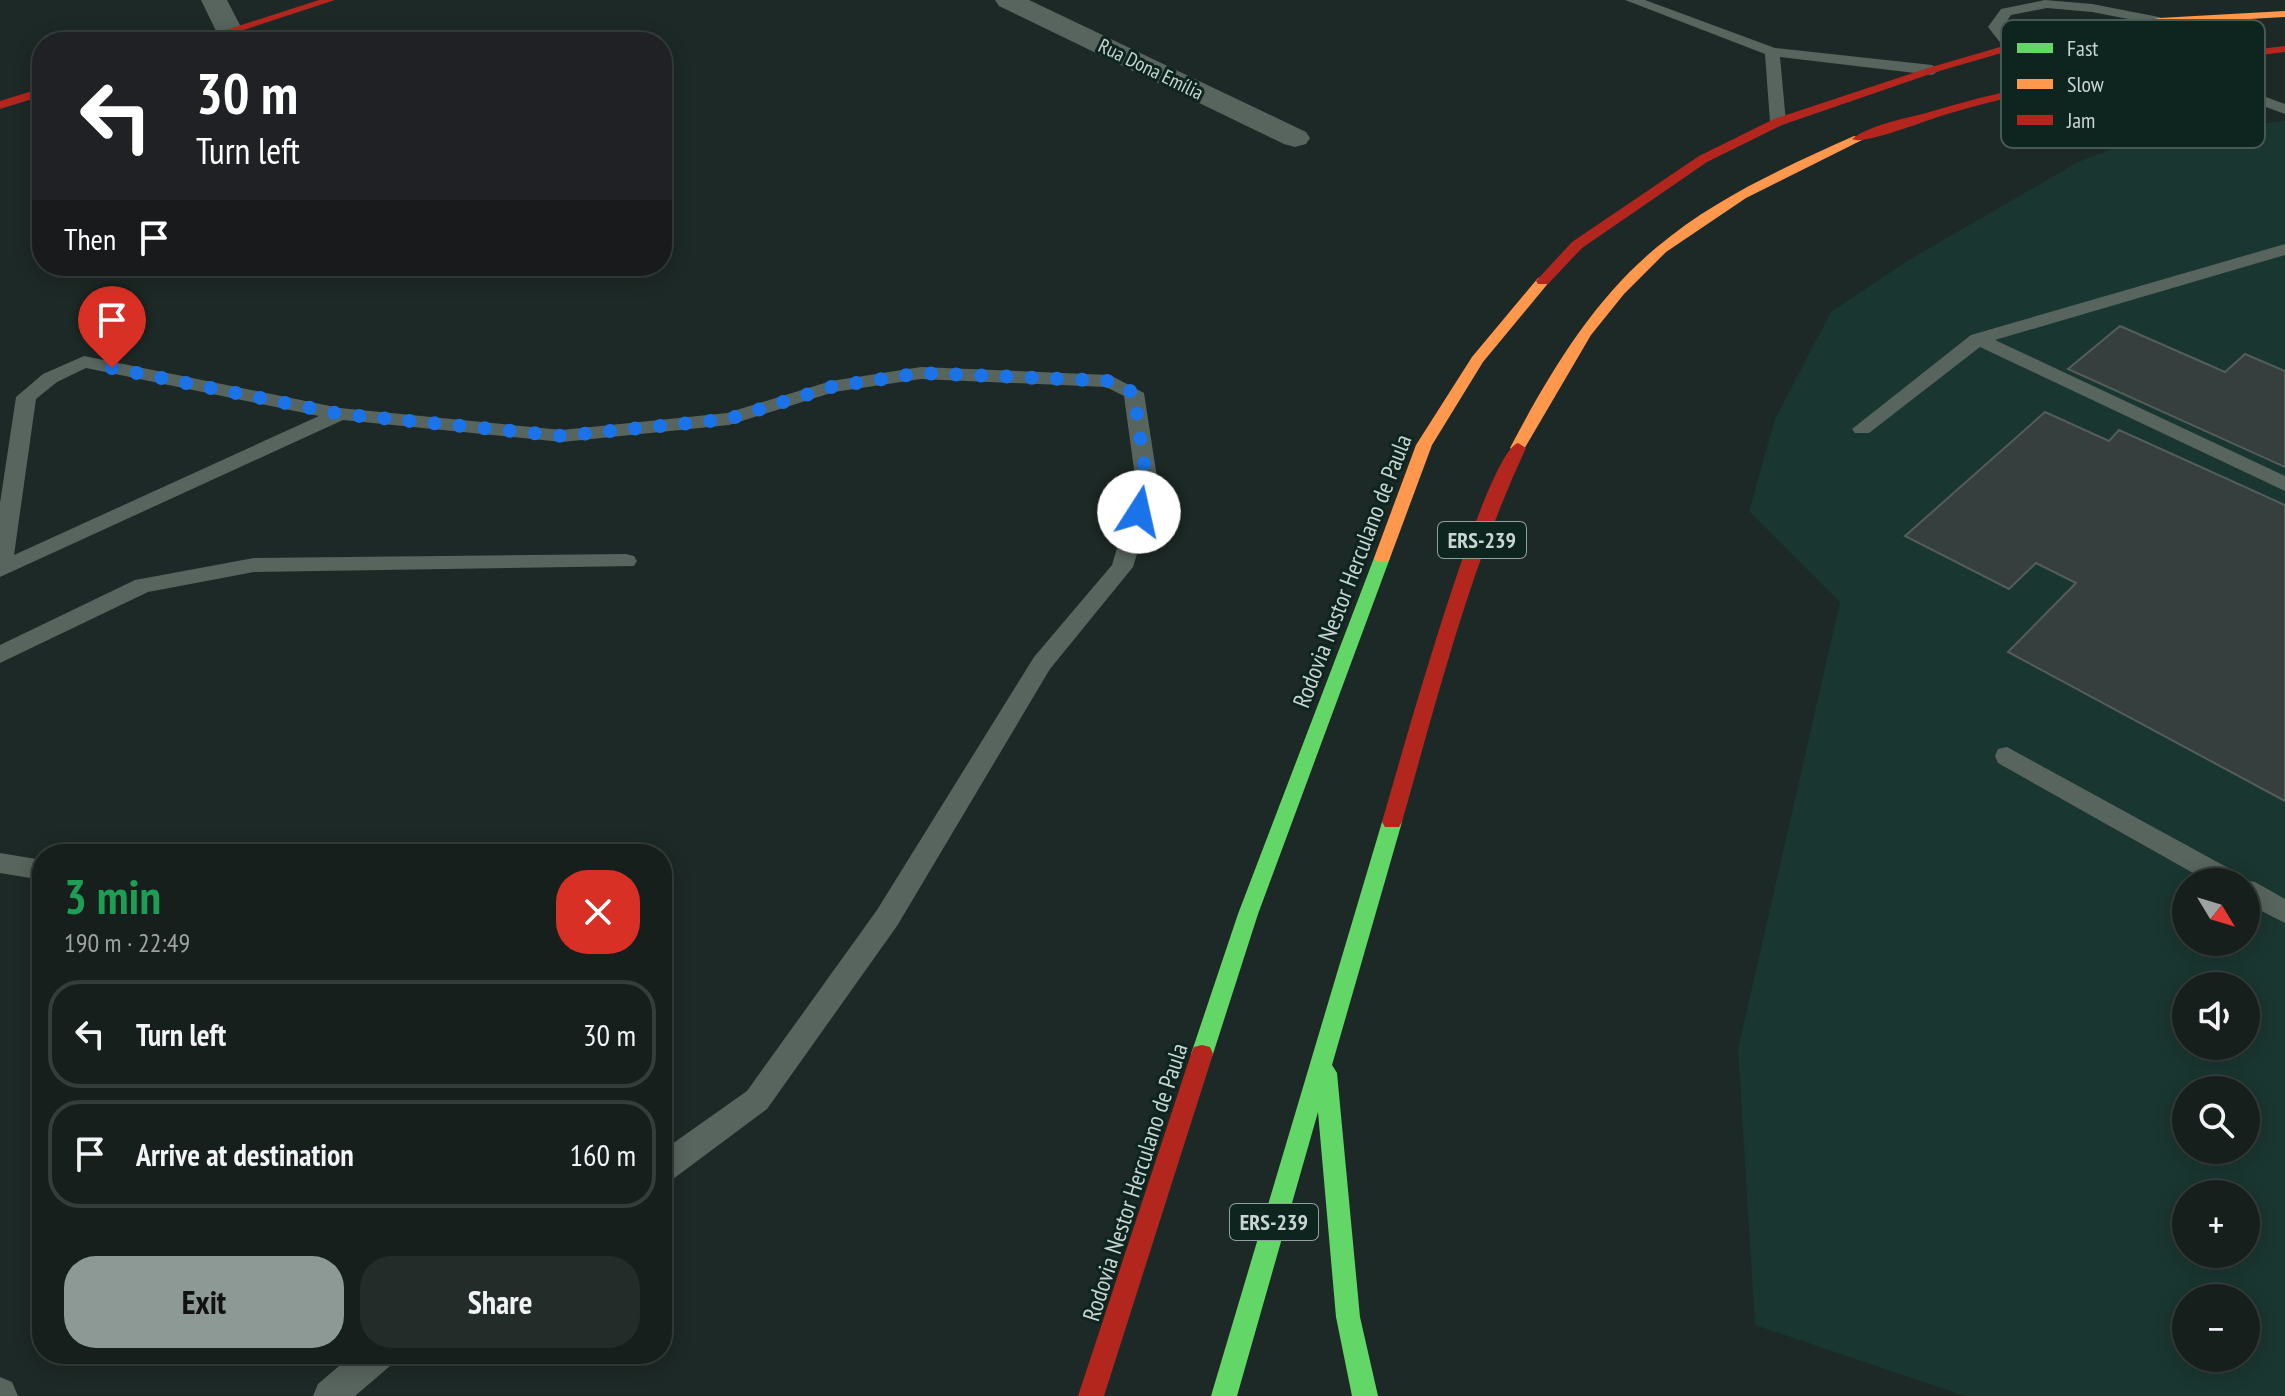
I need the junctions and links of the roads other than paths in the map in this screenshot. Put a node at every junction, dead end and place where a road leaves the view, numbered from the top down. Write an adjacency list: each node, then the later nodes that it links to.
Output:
1 (214, 0): 8 (street)
2 (330, 0): 8 (main road)
3 (1008, 0): 23 (street, Rua Dona Emília)
4 (1632, 0): 14 (lane)
5 (2285, 14): 7 (main road, Rodovia Nestor Herculano de Paula)
6 (2154, 20): 10 (lane)
7 (2177, 20)
8 (229, 31): 9 (main road)
9 (226, 32)
10 (2001, 34)
11 (2285, 49): 13 (main road, ERS-239)
12 (2001, 50): 15 (main road, Rodovia Nestor Herculano de Paula)
13 (2265, 51)
14 (1772, 52): 15 (lane); 22 (lane)
15 (1932, 70): 22 (main road, Rodovia Nestor Herculano de Paula)
16 (32, 95): 20 (main road)
17 (2001, 96): 38 (main road, ERS-239)
18 (2285, 101): 21 (lane)
19 (2265, 102): 21 (lane)
20 (0, 105)
21 (2284, 109)
22 (1778, 122): 42 (main road, Rodovia Nestor Herculano de Paula)
23 (1295, 138)
24 (2285, 249): 25 (lane)
25 (1978, 339): 27 (lane); 28 (lane)
26 (340, 414): 30 (lane); 30 (lane); 39 (lane)
27 (1862, 429)
28 (2285, 484)
29 (626, 561): 31 (lane)
30 (0, 570)
31 (0, 655)
32 (2007, 756): 35 (lane)
33 (0, 863): 34 (lane)
34 (32, 868)
35 (2207, 868)
36 (2260, 898): 37 (lane)
37 (2285, 912)
38 (1323, 1047): 43 (main road, ERS-239); 44 (main road)
39 (672, 1162)
40 (367, 1364): 41 (lane)
41 (330, 1396)
42 (1091, 1396)
43 (1224, 1396)
44 (1365, 1396)

